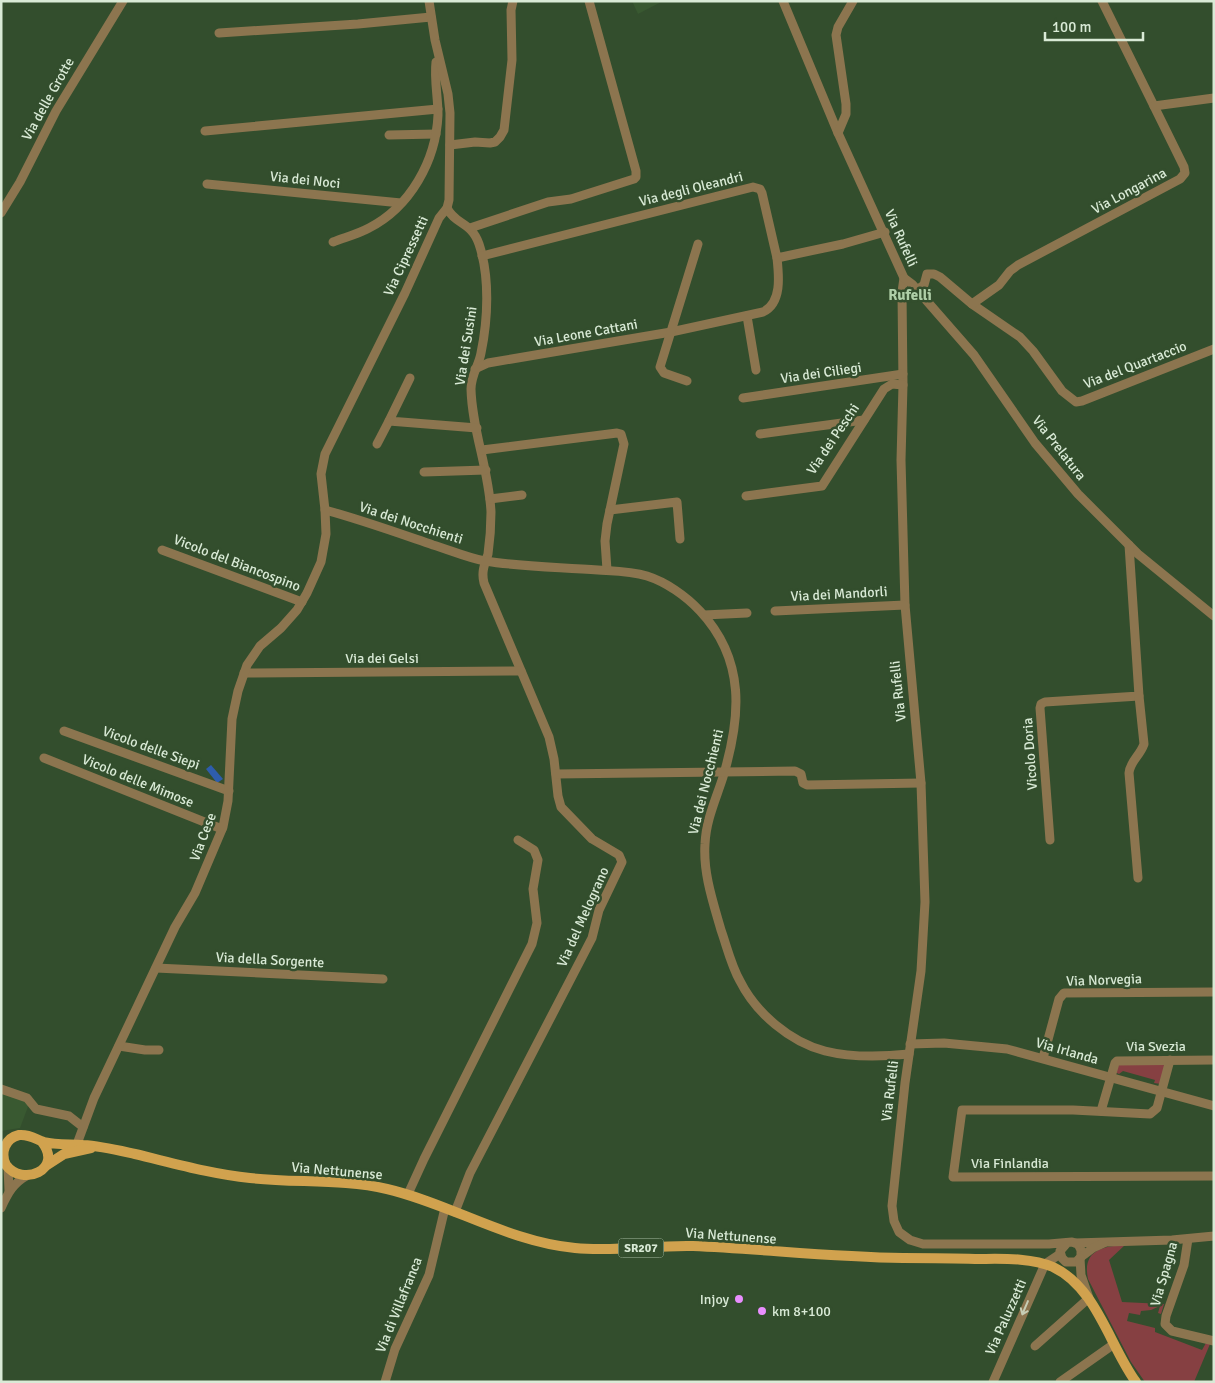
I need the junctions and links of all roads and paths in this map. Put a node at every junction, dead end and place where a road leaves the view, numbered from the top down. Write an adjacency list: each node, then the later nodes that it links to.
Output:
1 (123, 1): 22 (street, Via delle Grotte)
2 (429, 1): 8 (street, Via Cipressetti)
3 (513, 1): 18 (street)
4 (589, 1): 23 (street)
5 (783, 1): 16 (street, Via Rufelli)
6 (854, 1): 16 (street)
7 (1102, 1): 12 (street)
8 (431, 17): 9 (street); 10 (street, Via Cipressetti)
9 (219, 33)
10 (438, 56): 13 (street); 18 (street, Via Cipressetti)
11 (1214, 98): 12 (street)
12 (1154, 106): 31 (street, Via Longarina)
13 (438, 108): 14 (street); 15 (street)
14 (205, 131)
15 (436, 134): 17 (street); 20 (street)
16 (838, 134): 24 (street, Via Rufelli)
17 (389, 135)
18 (450, 145): 21 (street, Via Cipressetti)
19 (207, 184): 20 (street, Via dei Noci)
20 (401, 203): 25 (street)
21 (447, 208): 23 (street, Via dei Susini); 55 (street, Via Cipressetti)
22 (1, 213)
23 (470, 228): 27 (street, Via dei Susini)
24 (884, 232): 28 (street); 29 (street, Via Rufelli)
25 (334, 242)
26 (698, 244): 33 (street)
27 (482, 256): 28 (street, Via degli Oleandri); 35 (street, Via dei Susini)
28 (777, 258): 32 (street, Via Leone Cattani)
29 (904, 278): 30 (street, Via Prelatura); 39 (street, Via Rufelli)
30 (917, 290): 31 (street, Via del Quartaccio); 58 (street, Via Prelatura)
31 (972, 304): 34 (street, Via del Quartaccio)
32 (747, 316): 33 (street, Via Leone Cattani); 38 (street)
33 (671, 332): 36 (street, Via Leone Cattani); 41 (street)
34 (1214, 349)
35 (480, 356): 36 (street, Via Leone Cattani); 37 (street, Via dei Susini)
36 (504, 361): 37 (street, Via Leone Cattani)
37 (475, 369): 46 (street, Via dei Susini)
38 (756, 370)
39 (903, 374): 42 (street, Via Rufelli); 43 (street, Via dei Ciliegi)
40 (410, 378): 44 (street)
41 (687, 381)
42 (903, 385): 45 (street, Via dei Peschi); 63 (street, Via Rufelli)
43 (743, 398)
44 (389, 420): 46 (street); 48 (street)
45 (864, 420): 47 (street); 53 (street, Via dei Peschi)
46 (477, 428): 49 (street, Via dei Susini)
47 (760, 434)
48 (377, 444)
49 (482, 450): 50 (street, Via dei Susini); 56 (street)
50 (486, 470): 51 (street); 54 (street, Via dei Susini)
51 (424, 472)
52 (522, 495): 54 (street)
53 (746, 496)
54 (490, 499): 60 (street, Via dei Susini)
55 (326, 510): 60 (street, Via dei Nocchienti); 62 (street, Via Cese)
56 (610, 510): 57 (street); 61 (street)
57 (680, 539)
58 (1129, 545): 67 (street, Via Prelatura); 70 (street)
59 (162, 550): 62 (street, Vicolo del Biancospino)
60 (485, 561): 61 (street, Via dei Nocchienti); 68 (street, Via del Melograno)
61 (607, 570): 66 (street, Via dei Nocchienti)
62 (302, 602): 69 (street, Via Cese)
63 (904, 605): 64 (street, Via dei Mandorli); 75 (street, Via Rufelli)
64 (775, 611)
65 (747, 613): 66 (street)
66 (704, 615): 73 (street, Via dei Nocchienti)
67 (1214, 616)
68 (520, 671): 69 (street, Via dei Gelsi); 74 (street, Via del Melograno)
69 (244, 673): 76 (street, Via Cese)
70 (1138, 696): 79 (street, Vicolo Doria); 80 (street)
71 (64, 730): 76 (street, Vicolo delle Siepi)
72 (44, 758): 77 (street, Vicolo delle Mimose)
73 (724, 771): 74 (street); 75 (street); 85 (street, Via dei Nocchienti)
74 (556, 774): 107 (street, Via del Melograno)
75 (922, 784): 85 (street, Via Rufelli)
76 (229, 791): 77 (street, Via Cese)
77 (222, 829): 81 (street, Via Cese)
78 (518, 840): 105 (street)
79 (1050, 840)
80 (1138, 878)
81 (156, 968): 82 (street, Via della Sorgente); 84 (street, Via Cese)
82 (384, 979)
83 (1214, 992): 87 (street, Via Norvegia)
84 (119, 1046): 86 (street); 95 (street, Via Cese)
85 (909, 1049): 87 (street, Via Irlanda); 112 (street, Via Rufelli)
86 (159, 1050)
87 (1043, 1058): 90 (street, Via Irlanda)
88 (1170, 1060): 89 (street, Via Svezia); 90 (street, Via Svezia); 92 (street, Via Finlandia)
89 (1214, 1060)
90 (1111, 1077): 92 (street, Via Irlanda); 94 (street)
91 (1, 1089): 95 (street)
92 (1162, 1092): 93 (street, Via Irlanda); 94 (street, Via Finlandia)
93 (1214, 1106)
94 (1100, 1111): 103 (street, Via Finlandia)
95 (83, 1126): 98 (street, Via Cese)
96 (5, 1140): 97 (main road, Via Nettunense / SR207); 100 (main road, Via Nettunense / SR207)
97 (42, 1142): 98 (main road, Via Nettunense / SR207); 101 (main road)
98 (77, 1144): 99 (main road, Via Nettunense / SR207)
99 (96, 1146): 101 (main road, Via Nettunense / SR207); 105 (main road, Via Nettunense / SR207)
100 (5, 1163): 102 (main road); 104 (street)
101 (47, 1165): 102 (main road, Via Nettunense / SR207)
102 (28, 1175): 104 (street)
103 (1214, 1176)
104 (9, 1190): 106 (street)
105 (408, 1194): 107 (main road, Via Nettunense / SR207)
106 (1, 1208)
107 (450, 1210): 115 (main road, Via Nettunense / SR207); 121 (street, Via di Villafranca)
108 (1214, 1236): 109 (street)
109 (1188, 1239): 110 (street); 118 (street, Via Spagna)
110 (1110, 1241): 111 (street); 114 (street)
111 (1071, 1242): 112 (street); 113 (street); 114 (street)
112 (1049, 1244): 113 (street)
113 (1062, 1256): 114 (street); 115 (street); 116 (street)
114 (1080, 1259): 116 (street); 117 (street)
115 (1045, 1264): 116 (main road, Via Nettunense / SR207); 122 (street, Via Paluzzetti, one-way to 122)
116 (1063, 1273): 117 (main road, Via Nettunense / SR207)
117 (1088, 1298): 119 (main road, Via Nettunense / SR207); 120 (street)
118 (1214, 1341)
119 (1114, 1344): 123 (street); 124 (main road, Via Nettunense / SR207)
120 (1035, 1346)
121 (385, 1382)
122 (993, 1382)
123 (1060, 1382)
124 (1136, 1382)

